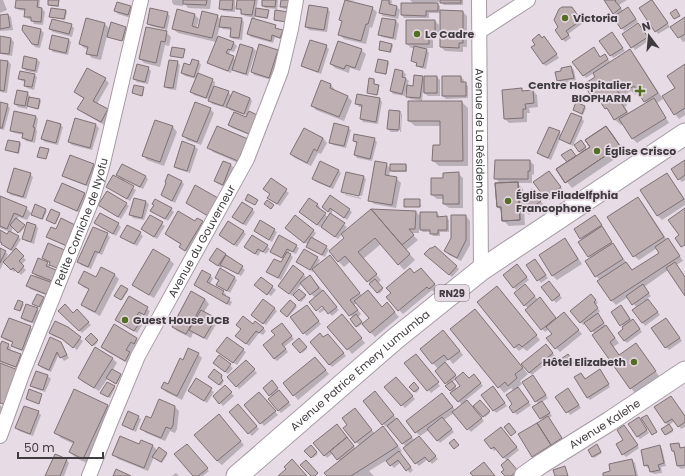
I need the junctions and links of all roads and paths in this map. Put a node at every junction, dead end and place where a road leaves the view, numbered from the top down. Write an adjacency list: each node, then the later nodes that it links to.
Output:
1 (141, 0): 9 (street, Petite Corniche de Nyofu)
2 (296, 0): 10 (street, Avenue du Gouverneur)
3 (480, 0): 5 (street, Avenue de La Résidence)
4 (528, 0): 5 (street)
5 (480, 31): 7 (street, Avenue de La Résidence)
6 (685, 134): 7 (main road, Avenue Patrice Emery Lumumba / RN29)
7 (481, 270): 11 (main road, Avenue Patrice Emery Lumumba / RN29)
8 (685, 371): 12 (street, Avenue Kalehe)
9 (0, 436)
10 (89, 476)
11 (237, 476)
12 (524, 476)

